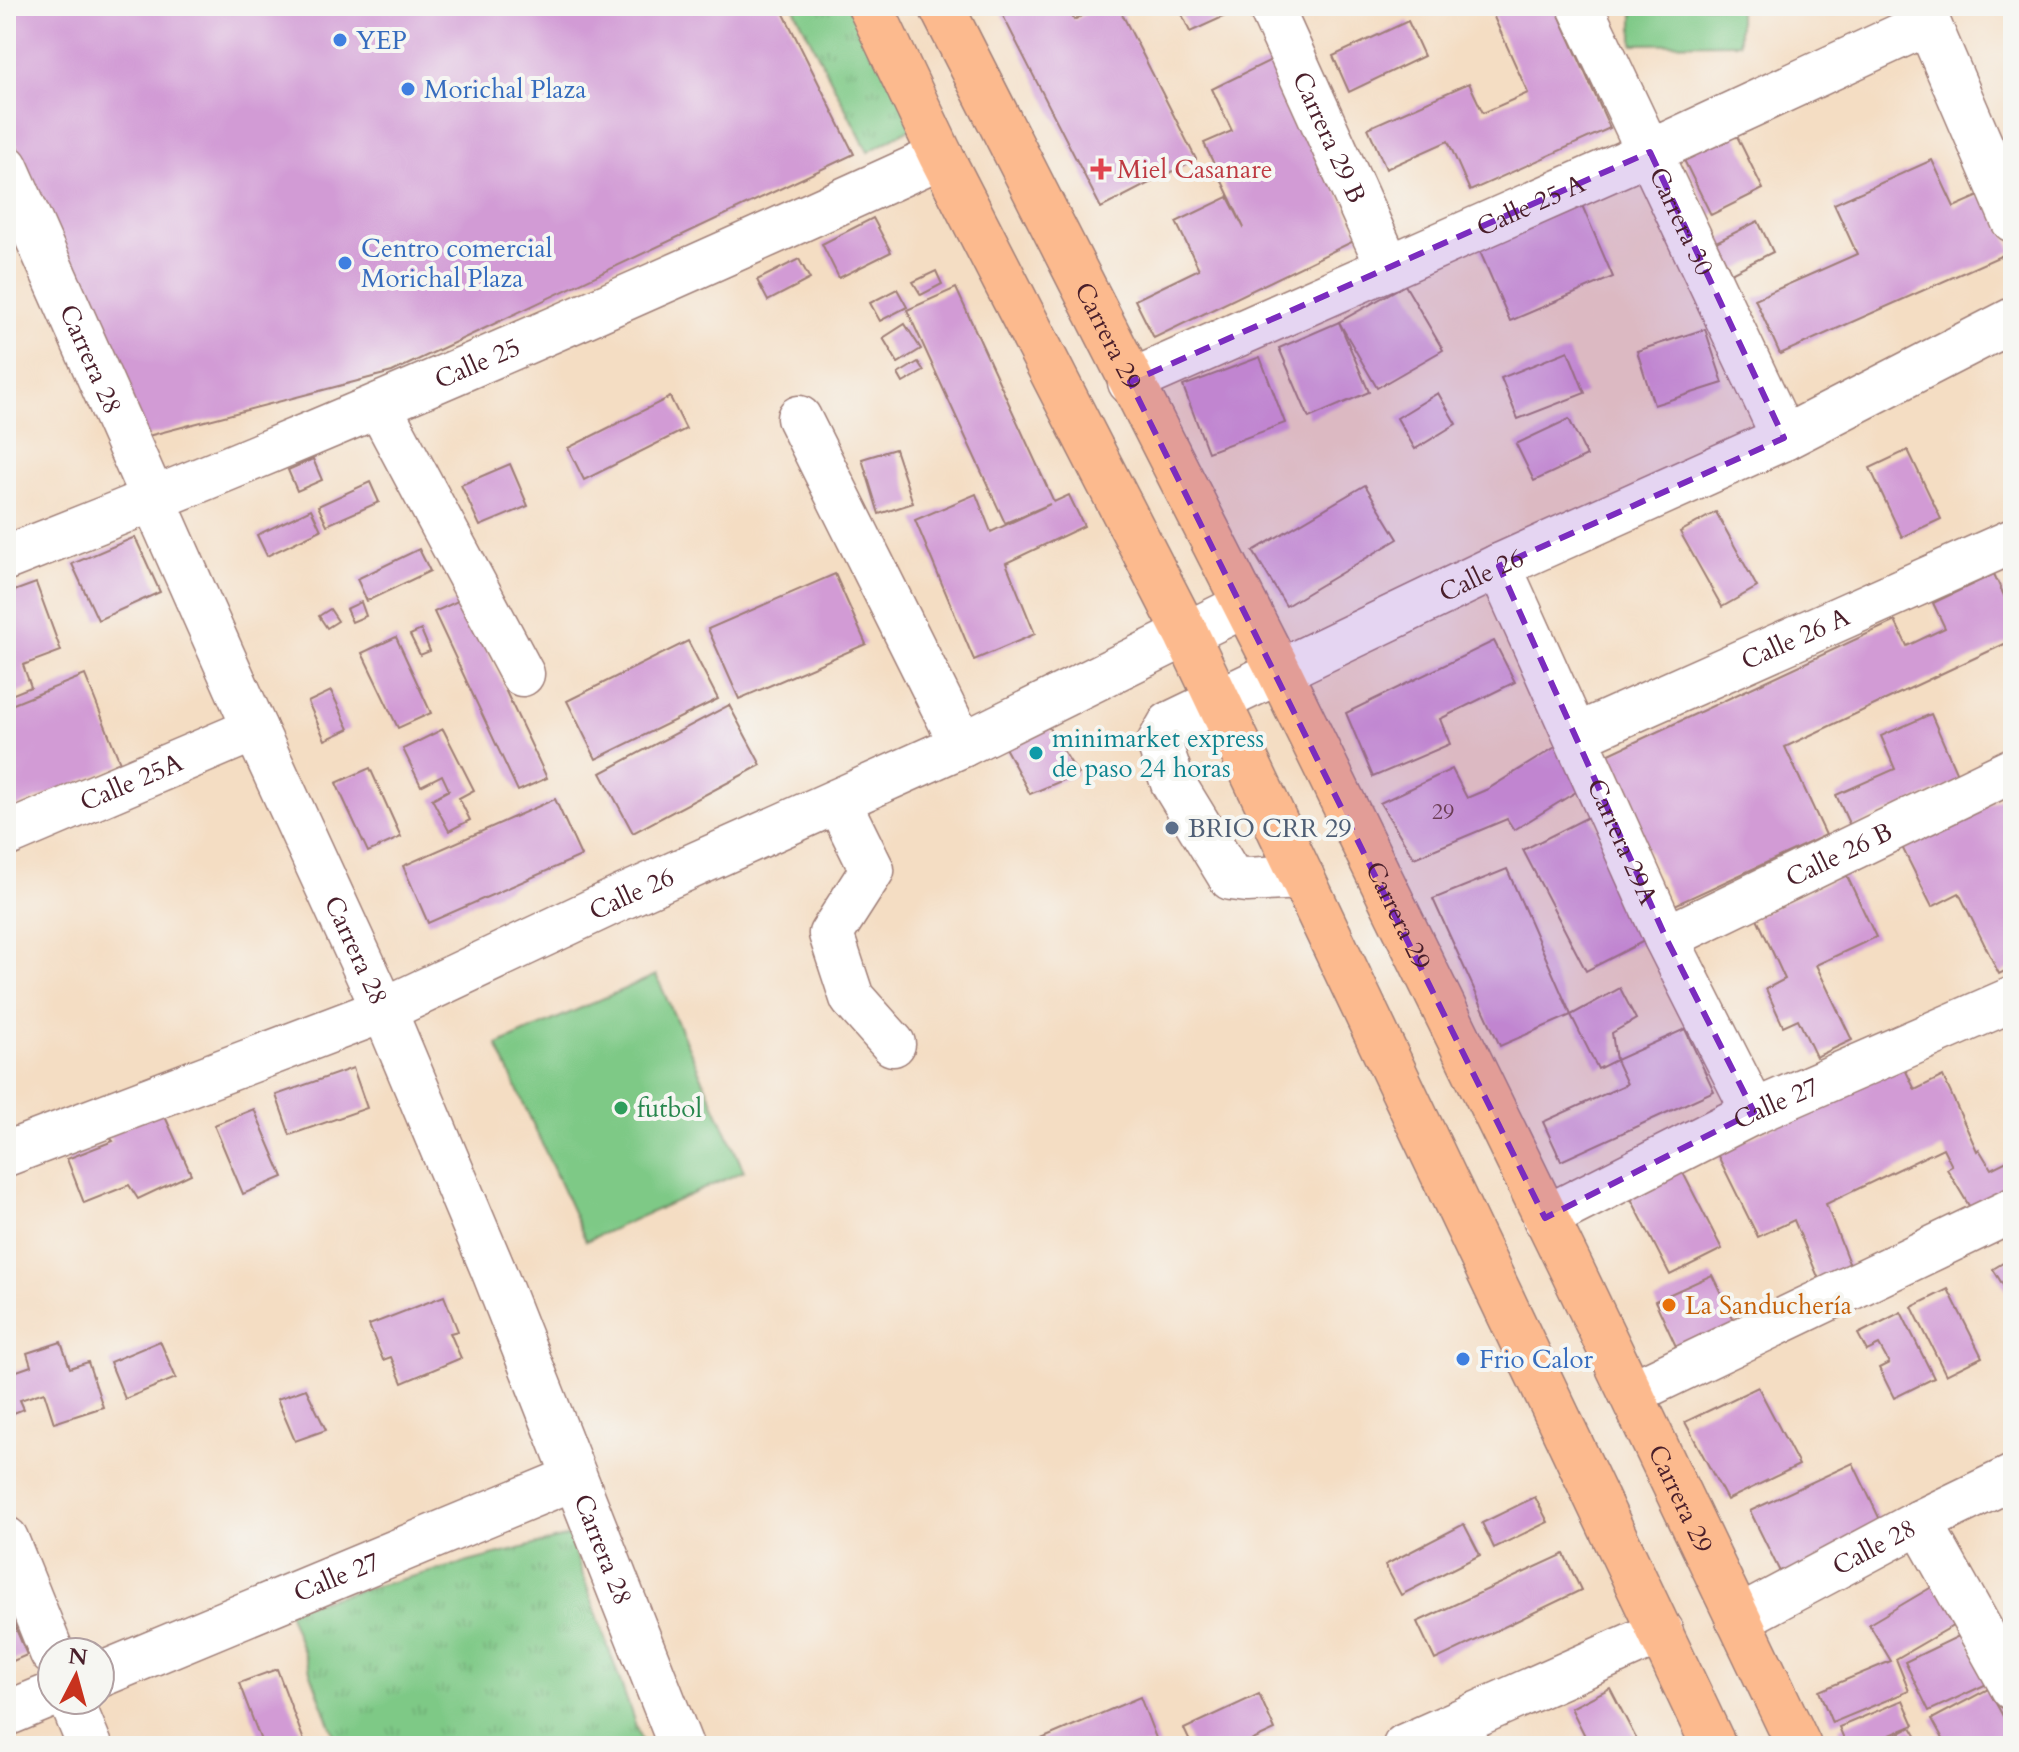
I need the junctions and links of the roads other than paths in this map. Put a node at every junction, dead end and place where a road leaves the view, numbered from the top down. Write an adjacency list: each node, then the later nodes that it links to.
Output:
1 (870, 6): 7 (main road)
2 (941, 6): 12 (main road, Carrera 29)
3 (1270, 6): 10 (street, Carrera 29 B)
4 (1580, 6): 6 (street, Carrera 30)
5 (1925, 15): 6 (street, Calle 25 A); 9 (street)
6 (1650, 152): 10 (street, Calle 25 A); 15 (street, Carrera 30)
7 (941, 156): 13 (street, Calle 25); 21 (main road)
8 (6, 167): 16 (street, Carrera 28)
9 (2013, 220)
10 (1389, 268): 12 (street, Calle 25 A)
11 (2013, 320): 15 (street, Calle 26)
12 (1130, 382): 20 (main road, Carrera 29)
13 (379, 406): 16 (street, Calle 25); 23 (street)
14 (799, 418): 27 (street)
15 (1784, 438): 19 (street, Calle 26)
16 (152, 500): 18 (street, Calle 25); 25 (street, Carrera 28)
17 (2013, 541): 26 (street, Calle 26 A)
18 (6, 558)
19 (1499, 566): 22 (street, Calle 26); 26 (street, Carrera 29A)
20 (1245, 605): 21 (street, Calle 26); 22 (main road, Carrera 29)
21 (1187, 635): 24 (main road); 27 (street, Calle 26)
22 (1279, 671): 24 (street, Calle 26); 39 (main road, Carrera 29)
23 (522, 674)
24 (1218, 700): 31 (main road); 31 (street, Calle 26)
25 (255, 729): 30 (street, Calle 25A); 34 (street, Carrera 28)
26 (1576, 736): 32 (street, Carrera 29A)
27 (962, 745): 29 (street, Calle 26)
28 (2013, 770): 32 (street, Calle 26 B)
29 (838, 801): 34 (street, Calle 26); 35 (street)
30 (6, 835)
31 (1302, 877): 46 (main road)
32 (1666, 938): 36 (street, Carrera 29A)
33 (2013, 999): 36 (street, Calle 27)
34 (384, 1010): 37 (street, Calle 26); 42 (street, Carrera 28)
35 (893, 1044)
36 (1754, 1112): 39 (street, Calle 27)
37 (6, 1154)
38 (2013, 1210): 40 (street)
39 (1545, 1218): 40 (main road, Carrera 29)
40 (1631, 1393): 45 (main road, Carrera 29)
41 (2013, 1477): 43 (street, Calle 28)
42 (574, 1478): 48 (street, Calle 27); 53 (street, Carrera 28)
43 (1920, 1522): 45 (street, Calle 28); 49 (street)
44 (6, 1539): 47 (street)
45 (1738, 1619): 57 (main road, Carrera 29)
46 (1661, 1632): 55 (street); 56 (main road)
47 (45, 1636)
48 (116, 1668)
49 (2013, 1688)
50 (36, 1702): 51 (street)
51 (6, 1714)
52 (78, 1716): 54 (street)
53 (667, 1742)
54 (90, 1746)
55 (1405, 1746)
56 (1714, 1746)
57 (1799, 1746)

